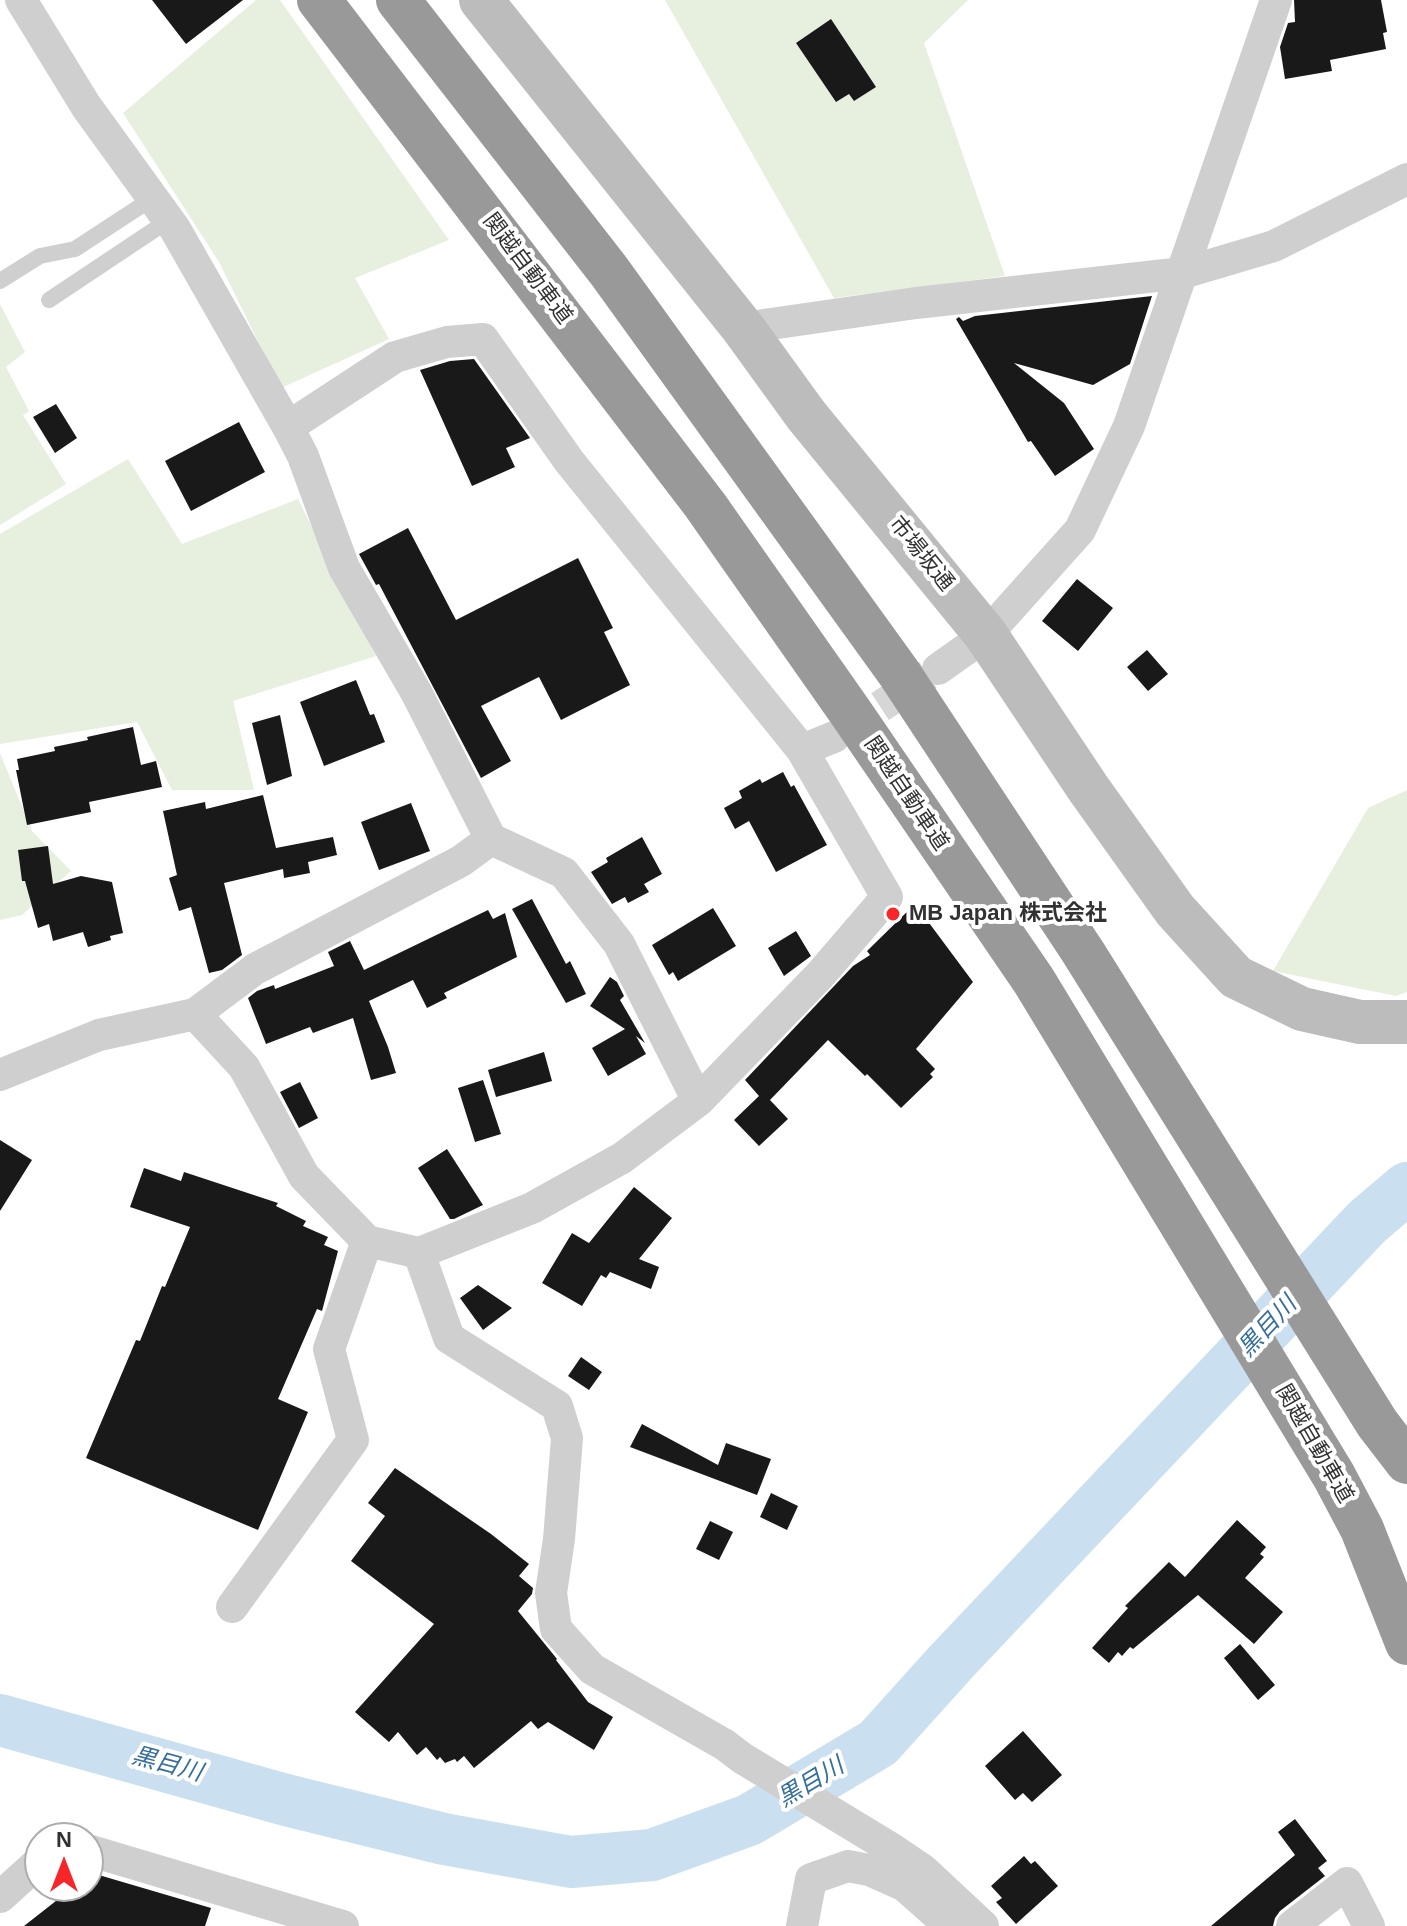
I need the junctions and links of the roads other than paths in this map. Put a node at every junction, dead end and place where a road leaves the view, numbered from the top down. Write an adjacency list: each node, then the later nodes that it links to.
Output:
1 (21, 0): 7 (street)
2 (319, 0): 26 (highway, 関越自動車道)
3 (398, 0): 24 (highway)
4 (481, 0): 11 (street, 市場坂通)
5 (1276, 0): 8 (street)
6 (1407, 179): 8 (street)
7 (161, 209): 9 (lane); 10 (lane); 12 (street)
8 (1183, 273): 11 (street); 13 (street)
9 (0, 281)
10 (49, 300)
11 (743, 328): 13 (street, 市場坂通)
12 (288, 427): 16 (street); 17 (street)
13 (986, 635): 14 (street); 19 (street, 市場坂通)
14 (938, 669)
15 (834, 737): 16 (street)
16 (802, 750): 21 (street)
17 (491, 839): 18 (street); 21 (street)
18 (195, 1014): 20 (street); 22 (street)
19 (1407, 1022)
20 (0, 1075)
21 (698, 1101): 23 (street)
22 (367, 1241): 23 (street); 25 (street)
23 (419, 1253): 33 (street)
24 (1407, 1462)
25 (232, 1607)
26 (1407, 1643)
27 (104, 1855): 30 (street)
28 (24, 1875): 29 (street)
29 (0, 1897)
30 (343, 1926)
31 (802, 1926): 32 (street)
32 (950, 1926)
33 (983, 1926)
34 (1292, 1926): 35 (street)
35 (1369, 1926)

